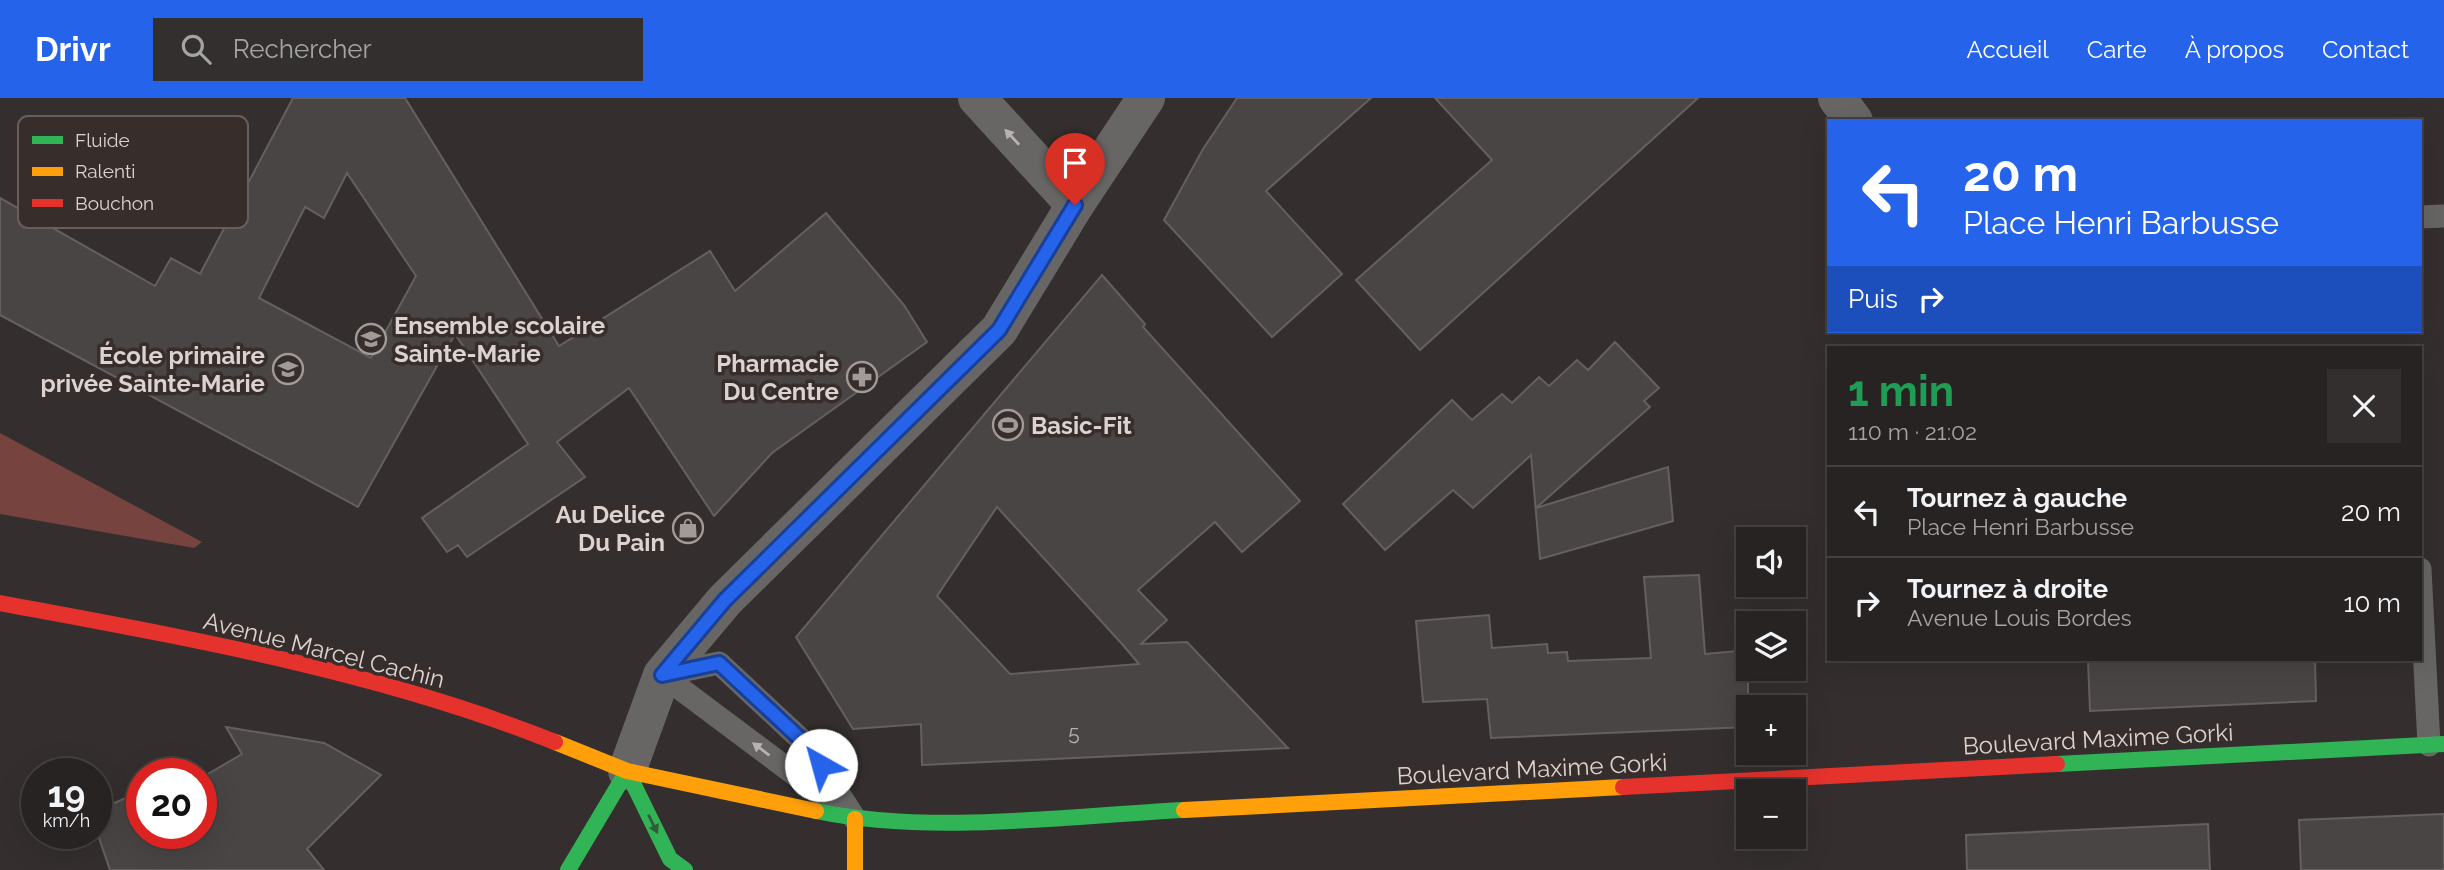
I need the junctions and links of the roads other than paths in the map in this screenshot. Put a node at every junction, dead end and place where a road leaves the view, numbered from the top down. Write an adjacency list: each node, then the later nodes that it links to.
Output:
1 (977, 98): 5 (street, one-way to 1)
2 (1146, 98): 5 (street)
3 (1837, 98): 4 (street)
4 (1853, 119)
5 (1075, 205): 10 (street)
6 (2444, 216): 7 (lane)
7 (2422, 217)
8 (2422, 591): 11 (lane)
9 (0, 603): 12 (main road, Avenue Marcel Cachin)
10 (662, 675): 12 (street); 13 (lane, one-way to 10); 13 (lane)
11 (2436, 745): 13 (main road, Boulevard Maxime Gorki)
12 (628, 771): 13 (main road, Boulevard Maxime Gorki); 14 (main road); 15 (main road, one-way to 15)
13 (855, 819): 16 (main road)
14 (568, 870)
15 (685, 870)
16 (855, 870)

